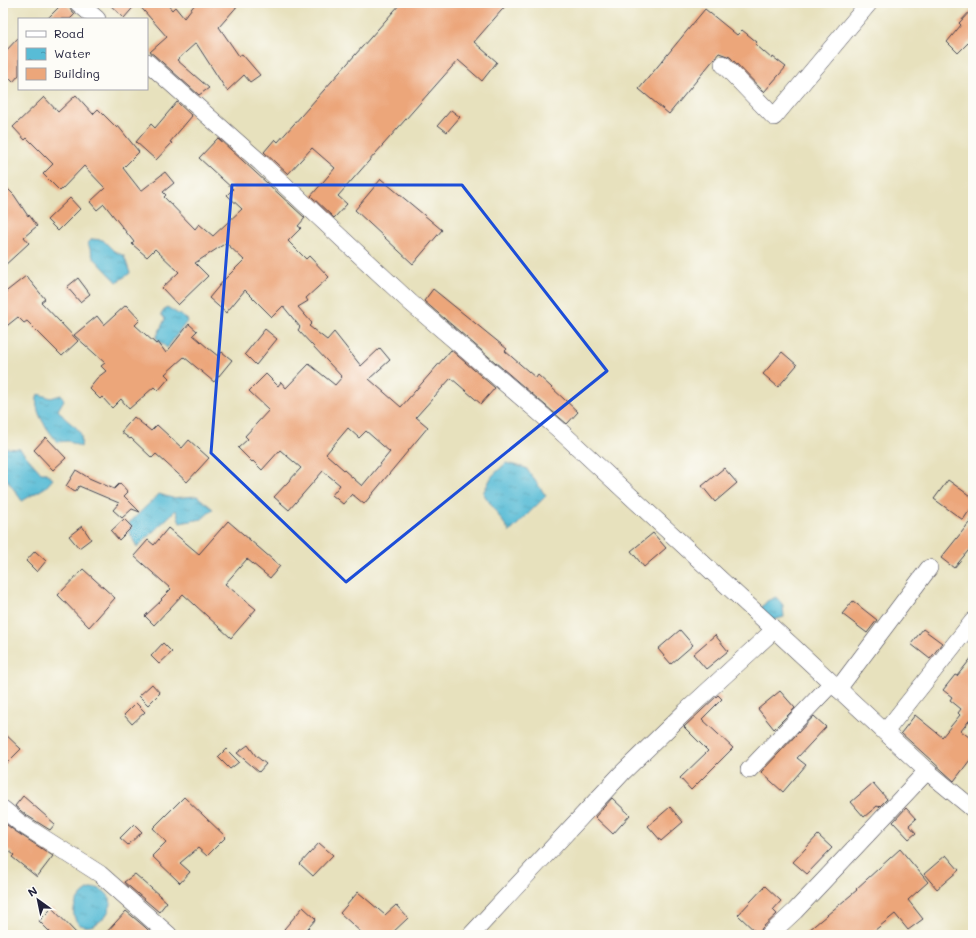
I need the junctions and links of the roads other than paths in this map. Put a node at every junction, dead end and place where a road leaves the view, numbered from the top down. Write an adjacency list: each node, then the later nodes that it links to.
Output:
1 (78, 3): 3 (street)
2 (869, 3): 5 (street)
3 (96, 18)
4 (148, 63): 8 (street)
5 (723, 64)
6 (929, 568): 9 (street)
7 (973, 621): 10 (street)
8 (774, 630): 9 (street); 16 (street)
9 (835, 686): 10 (street); 11 (street)
10 (885, 732): 12 (street)
11 (749, 770)
12 (927, 771): 14 (street); 17 (street)
13 (3, 809): 15 (street)
14 (973, 809)
15 (169, 935)
16 (470, 935)
17 (769, 935)

